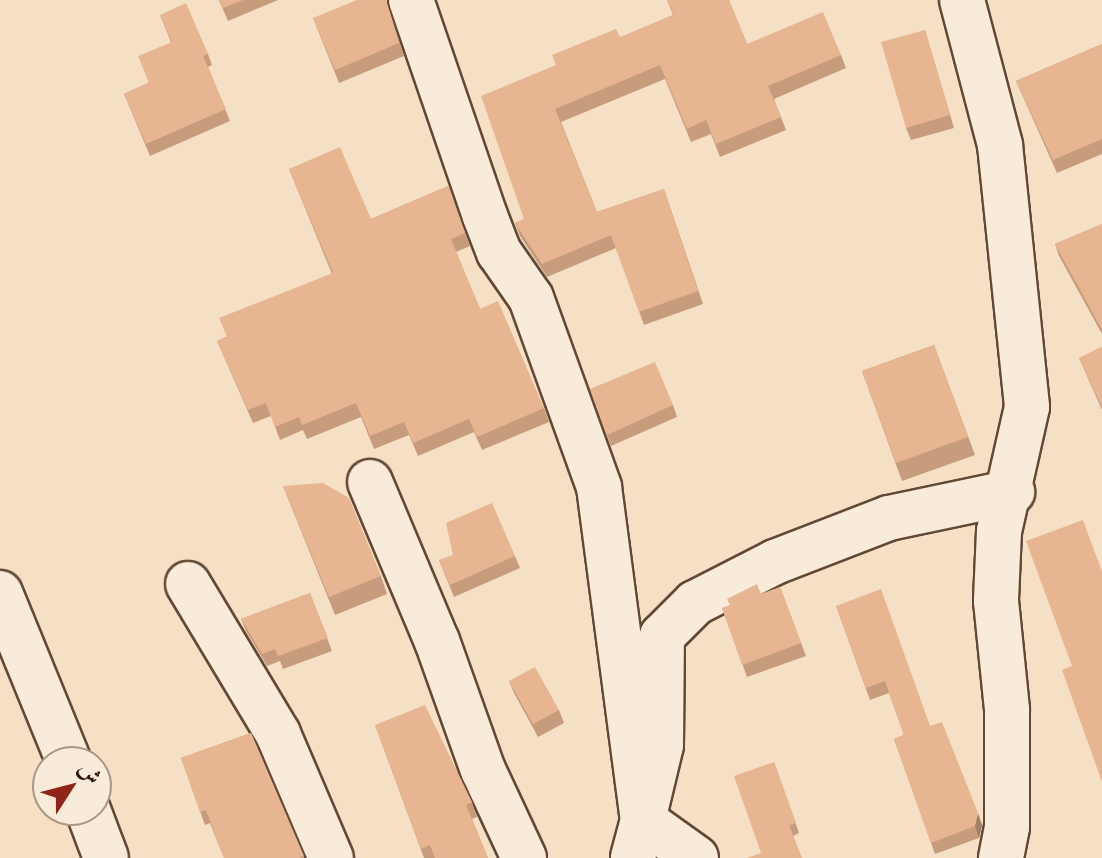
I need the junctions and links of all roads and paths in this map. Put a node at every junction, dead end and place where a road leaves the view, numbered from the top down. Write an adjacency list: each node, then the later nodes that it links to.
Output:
1 (411, 0): 9 (street)
2 (962, 0): 4 (street)
3 (370, 482): 12 (street)
4 (1012, 492): 9 (street); 14 (street)
5 (188, 584): 11 (street)
6 (0, 593): 7 (street)
7 (62, 746)
8 (94, 826): 10 (street)
9 (638, 839): 13 (street)
10 (106, 858)
11 (331, 858)
12 (524, 858)
13 (696, 858)
14 (1001, 858)

